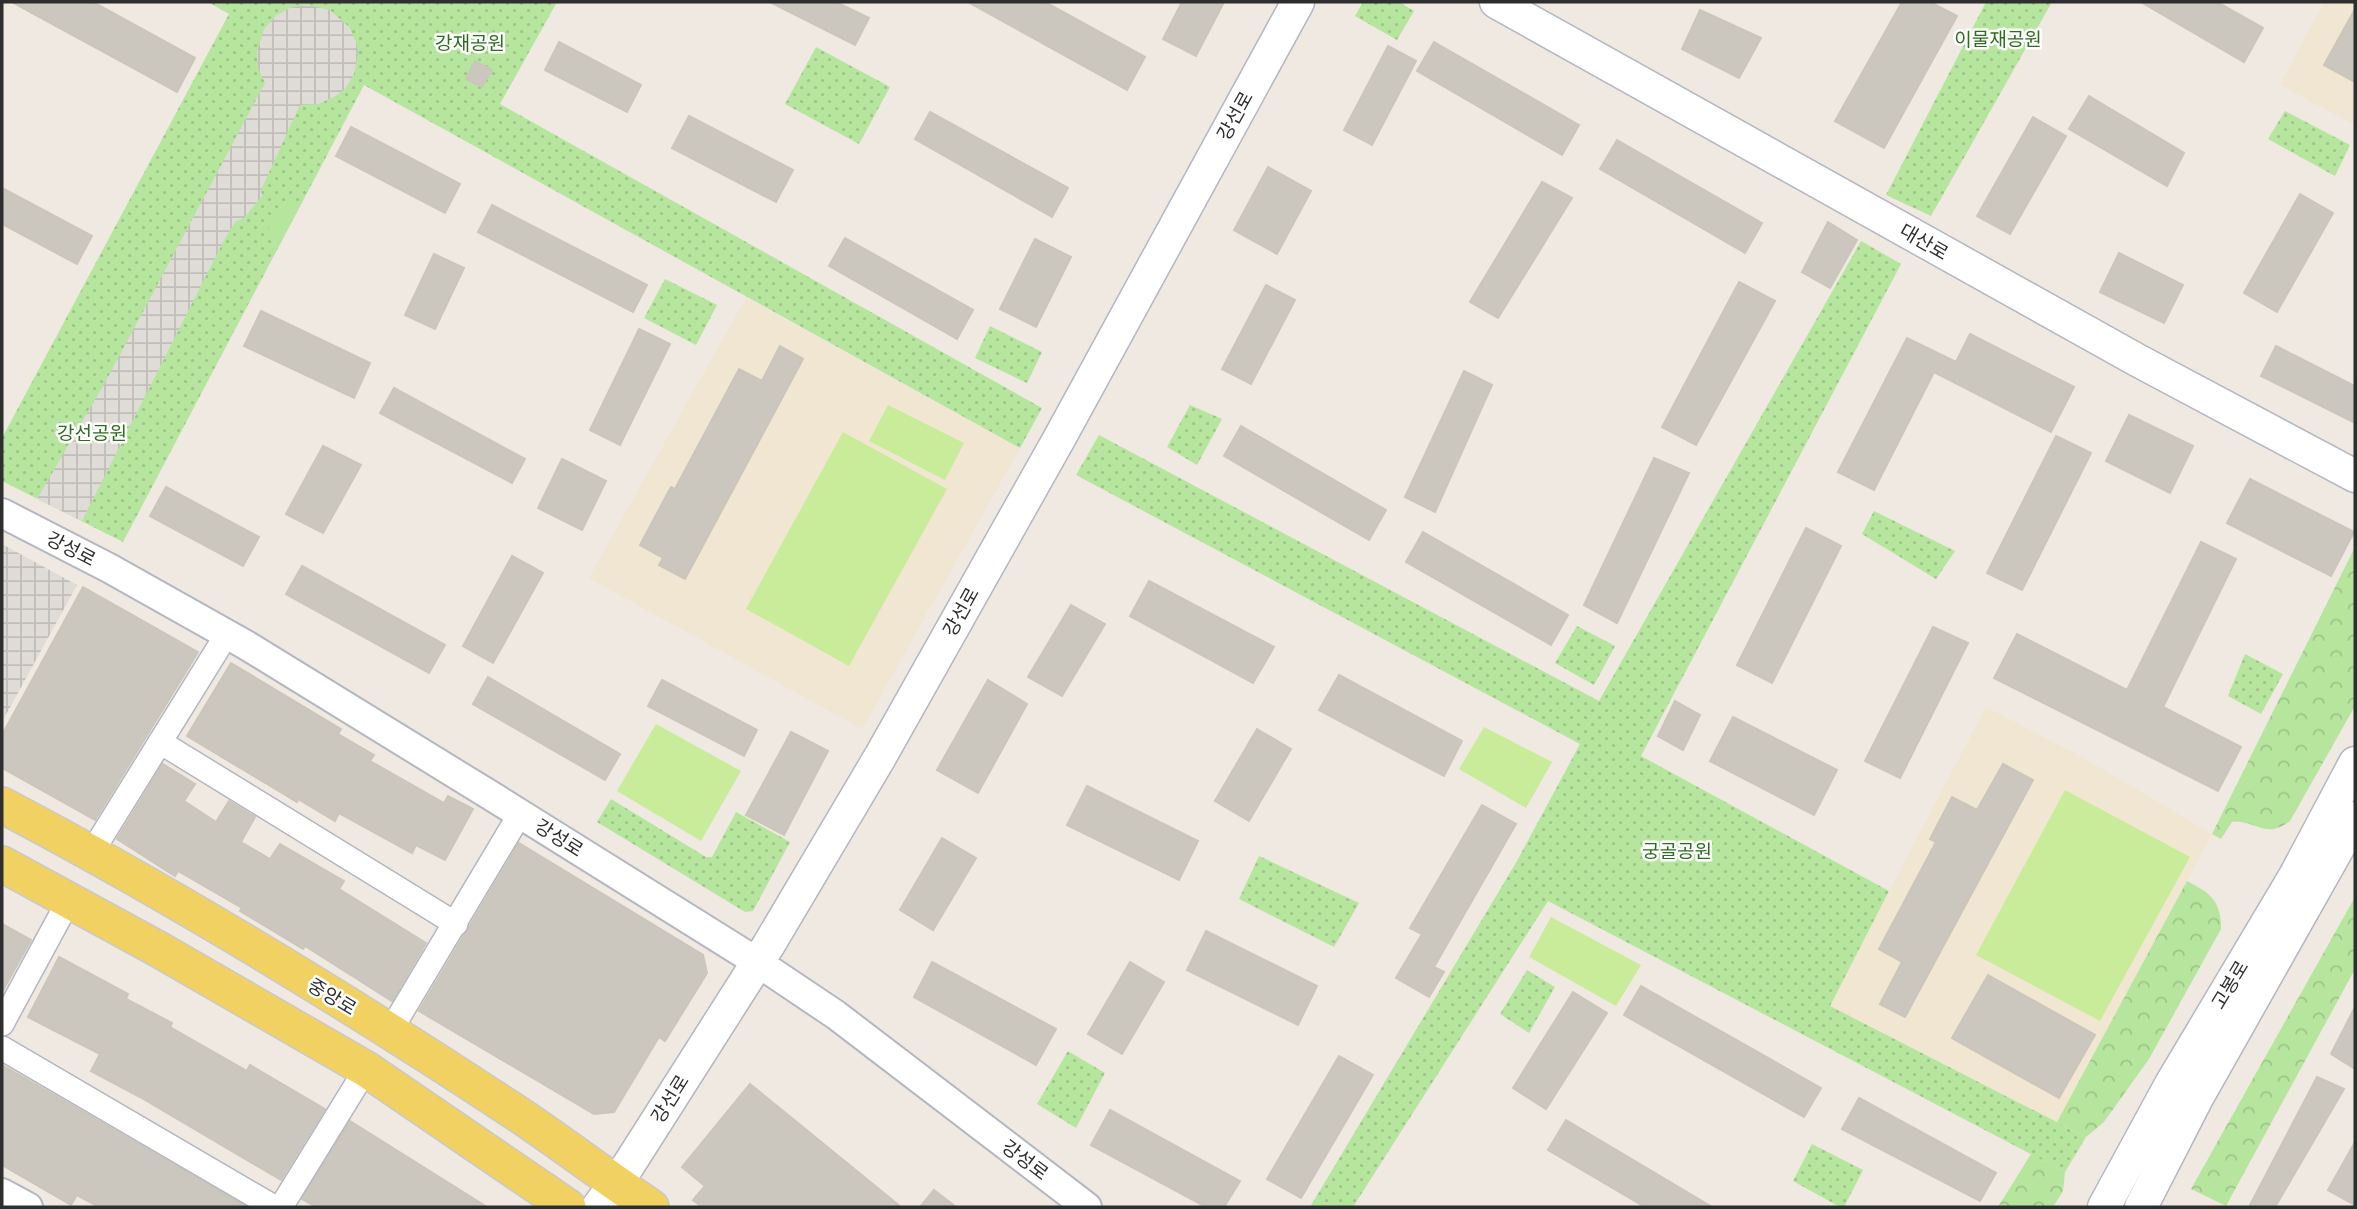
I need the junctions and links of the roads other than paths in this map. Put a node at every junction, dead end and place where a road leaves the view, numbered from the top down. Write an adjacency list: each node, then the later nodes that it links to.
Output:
1 (1298, 2): 15 (main road, 강선로)
2 (1496, 2): 3 (main road, 대산로)
3 (2355, 476)
4 (2, 513): 5 (street, 강성로)
5 (227, 634): 6 (street); 9 (street, 강성로)
6 (160, 742): 11 (street); 14 (street)
7 (2355, 763): 28 (main road, 고봉로)
8 (2, 805): 11 (main road, 중앙로)
9 (520, 814): 14 (street); 15 (street, 강성로)
10 (2355, 818): 29 (main road, 고봉로)
11 (92, 852): 17 (main road, 중앙로)
12 (2, 864): 13 (main road)
13 (69, 900): 16 (street); 19 (main road)
14 (456, 924): 17 (street)
15 (757, 962): 21 (main road, 강선로); 27 (street, 강성로)
16 (2, 1024)
17 (389, 1032): 21 (main road, 중앙로)
18 (2, 1048): 23 (street)
19 (366, 1069): 24 (street); 25 (main road)
20 (2, 1193): 22 (street)
21 (606, 1195): 26 (main road, 중앙로)
22 (28, 1207)
23 (274, 1207)
24 (281, 1207)
25 (568, 1207)
26 (651, 1207)
27 (1087, 1207)
28 (2104, 1207)
29 (2141, 1207)

